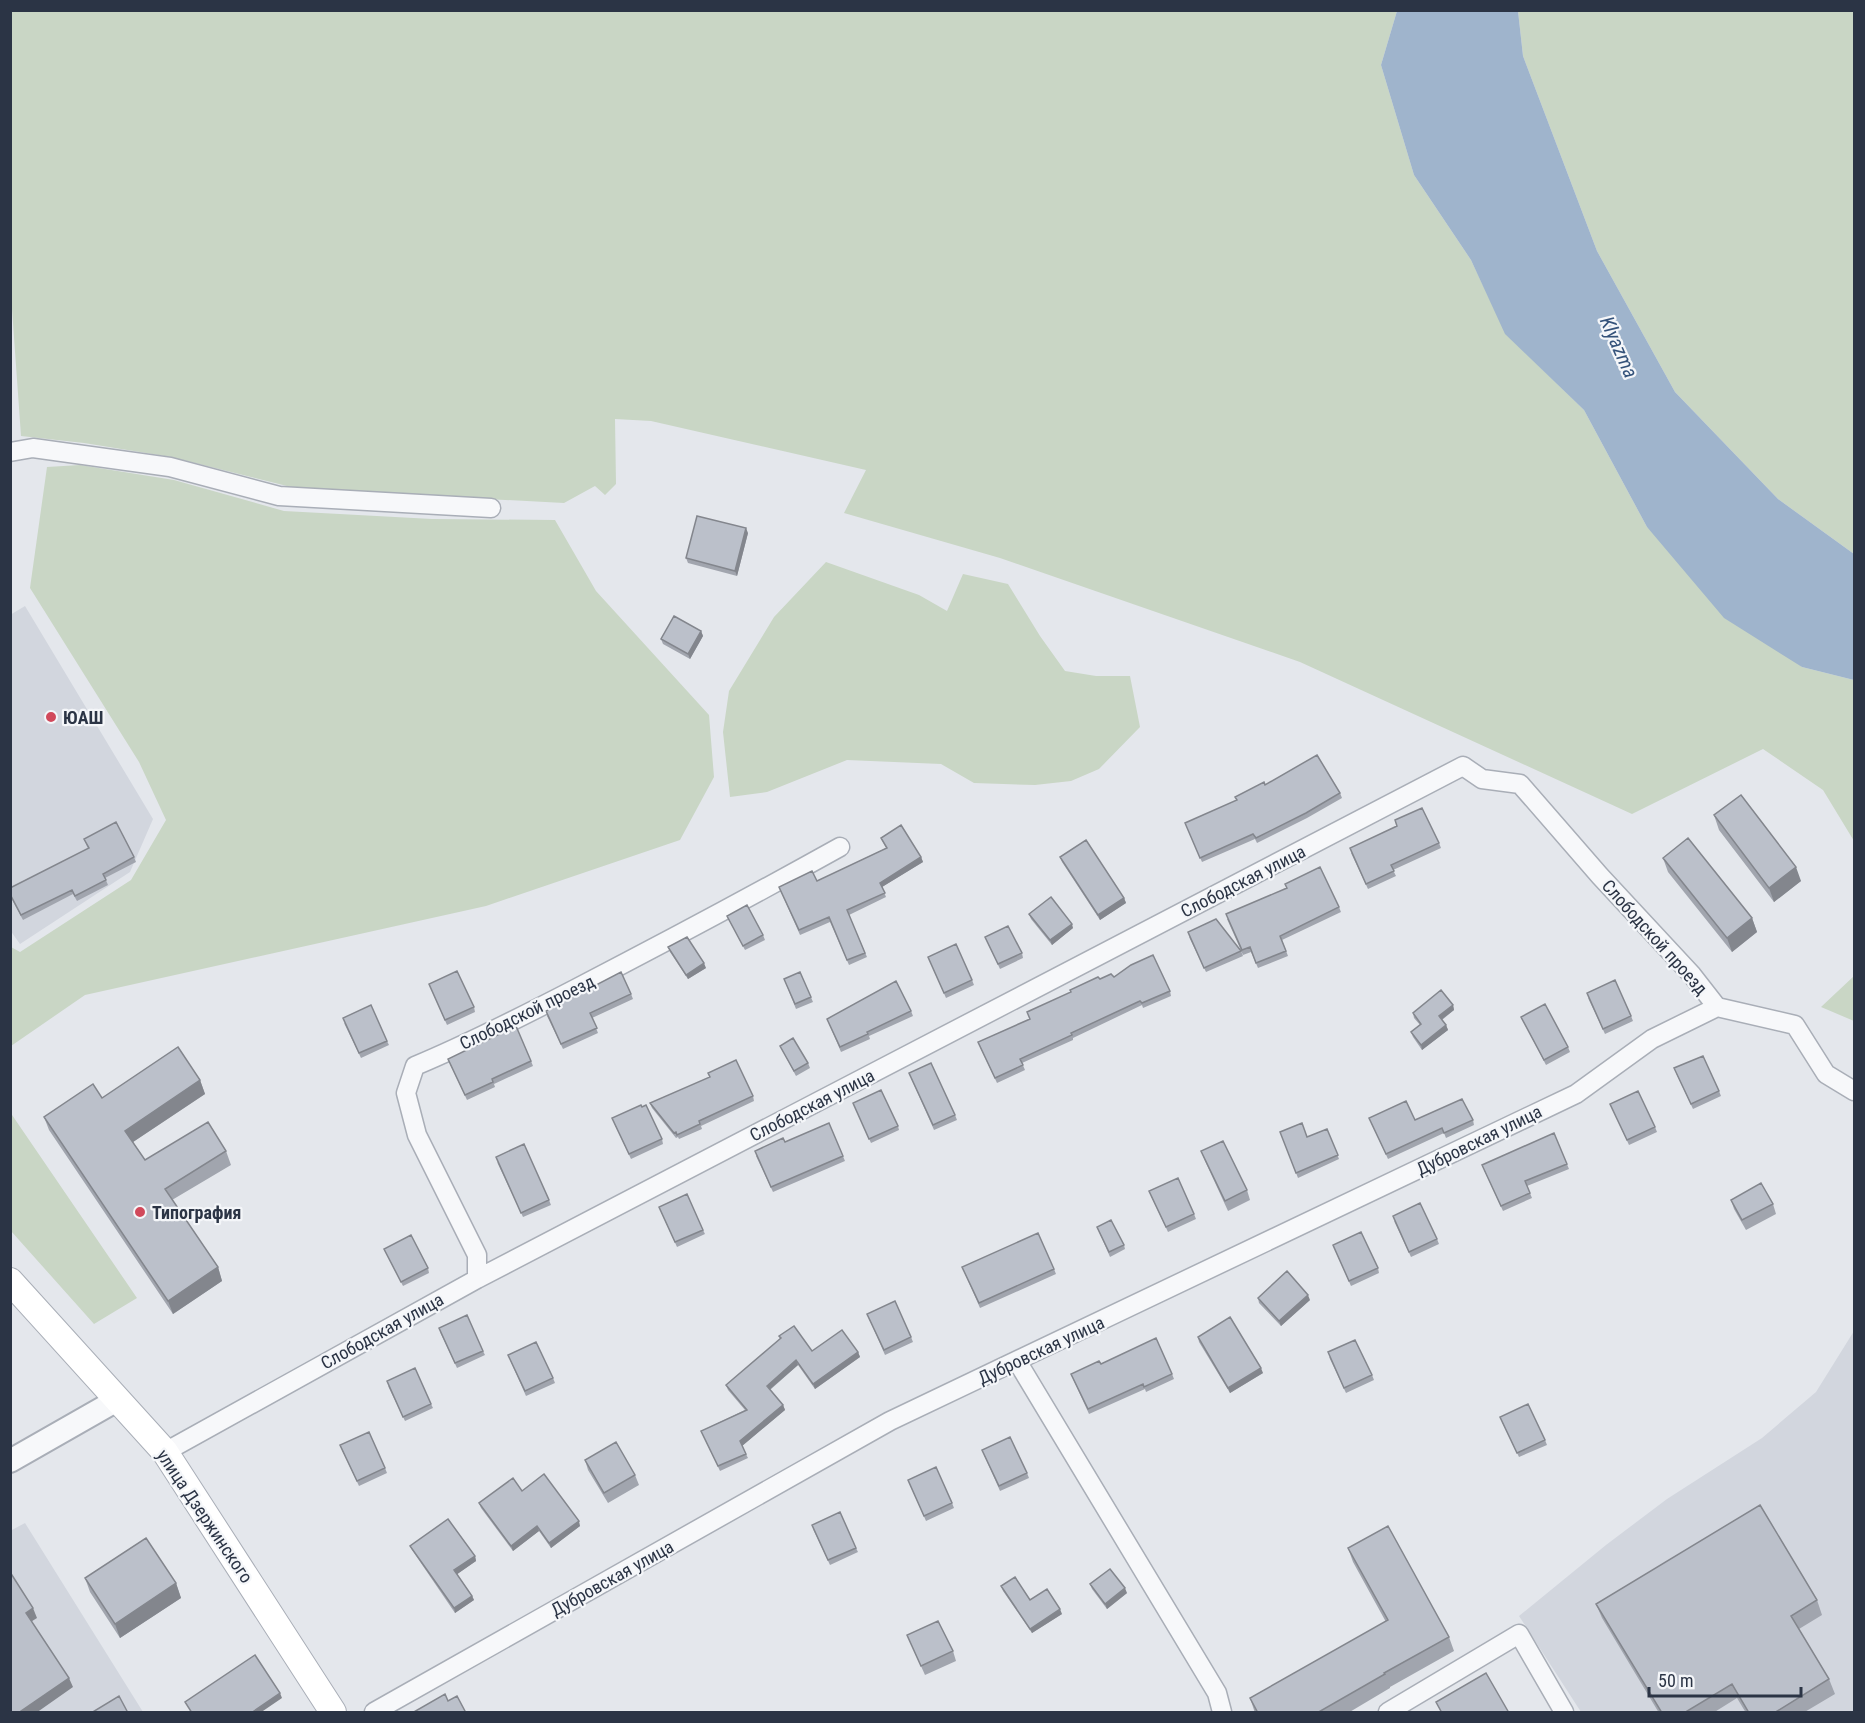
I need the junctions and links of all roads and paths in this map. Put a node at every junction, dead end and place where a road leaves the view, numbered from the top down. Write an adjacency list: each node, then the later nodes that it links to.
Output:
1 (10, 452): 2 (street)
2 (491, 508)
3 (1463, 766): 5 (street, Слободской проезд); 7 (street, Слободская улица)
4 (840, 847): 7 (street, Слободской проезд)
5 (1717, 1007): 6 (street, Слободской проезд); 9 (street, Дубровская улица)
6 (1854, 1091)
7 (477, 1279): 11 (street, Слободская улица)
8 (10, 1281): 10 (main road, улица Дзержинского)
9 (1017, 1361): 14 (street, Дубровская улица); 15 (street)
10 (117, 1400): 11 (main road, улица Дзержинского); 12 (street)
11 (165, 1452): 13 (main road, улица Дзержинского)
12 (10, 1461)
13 (333, 1713)
14 (374, 1713)
15 (1222, 1713)
16 (1388, 1713): 17 (street)
17 (1564, 1713)

